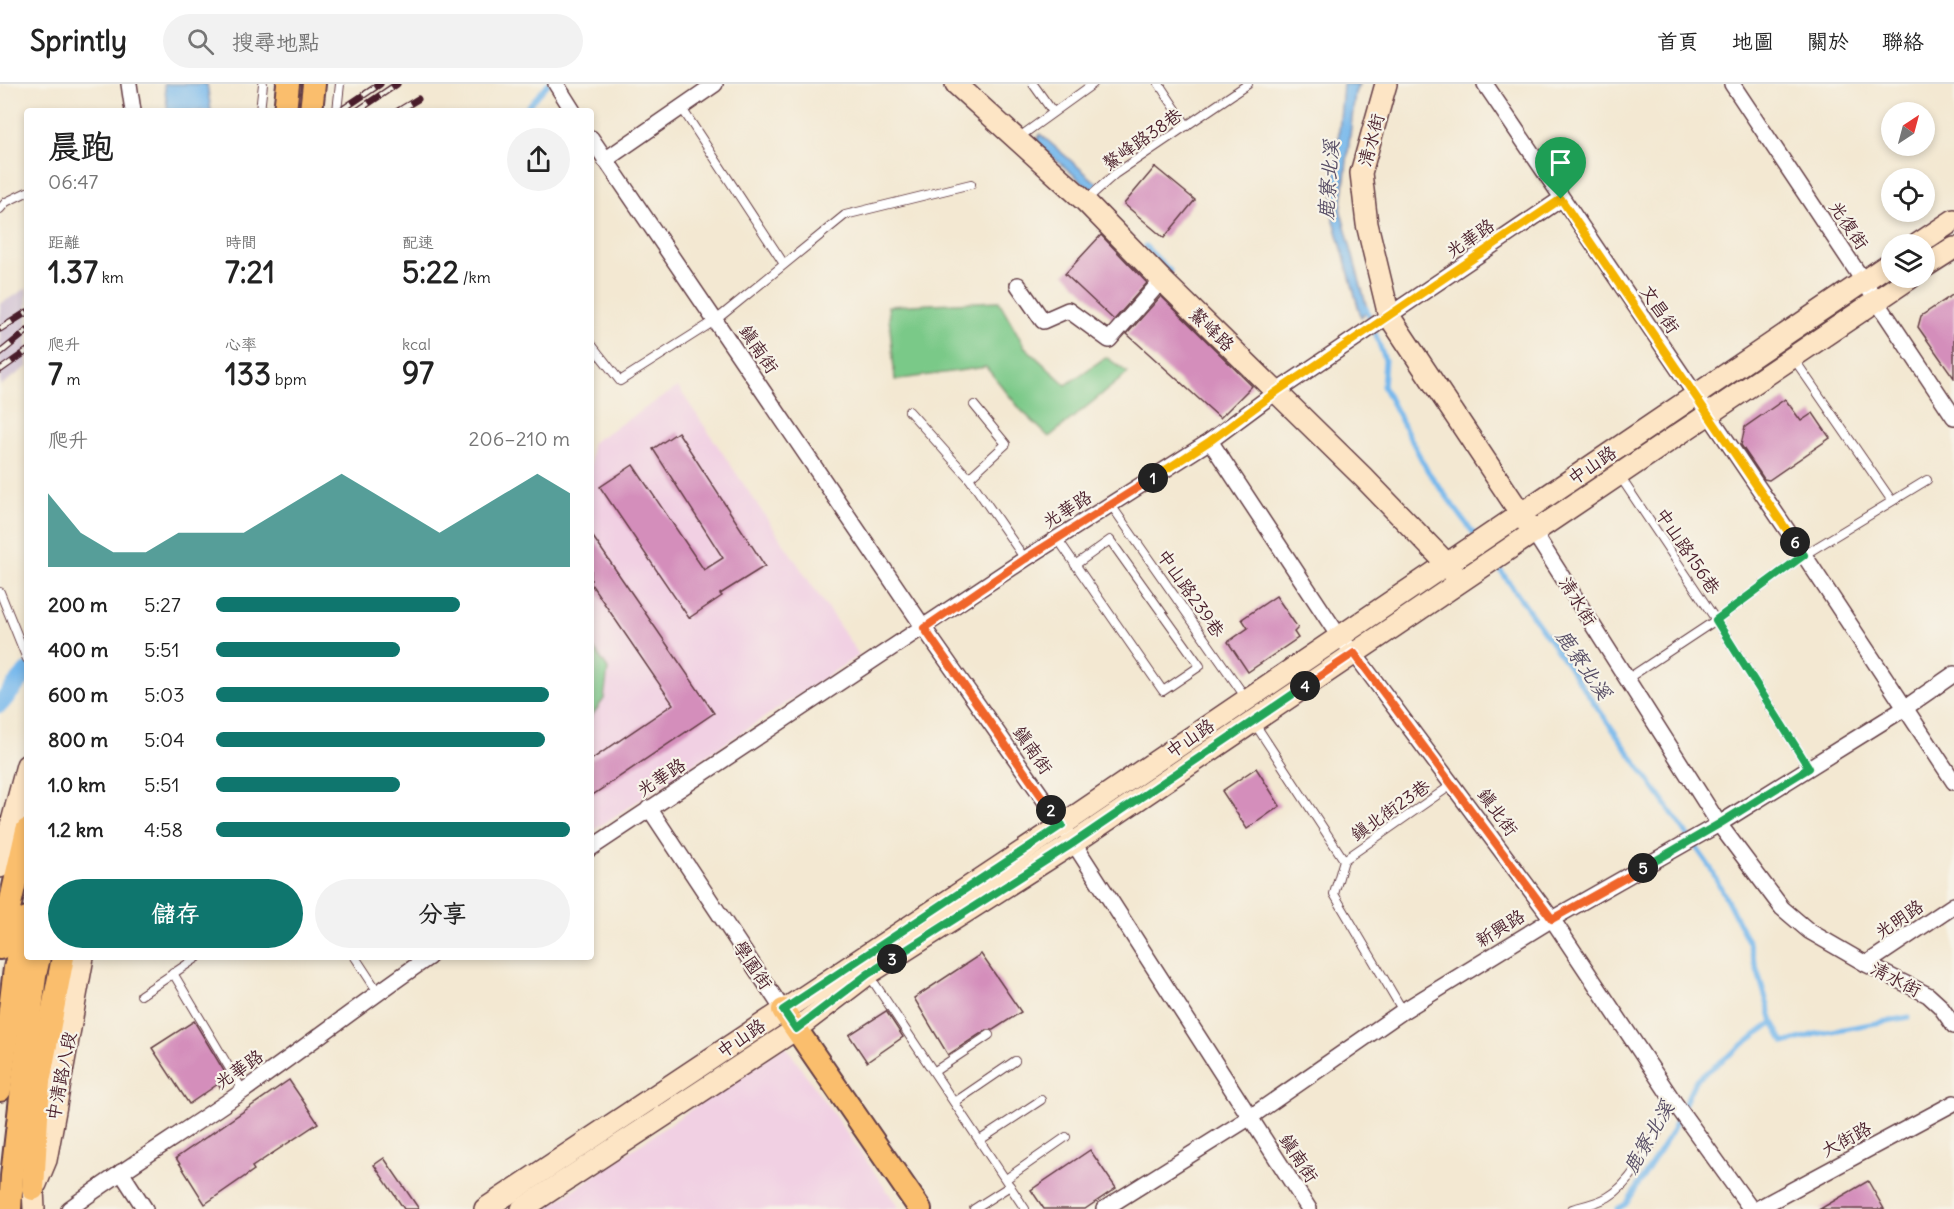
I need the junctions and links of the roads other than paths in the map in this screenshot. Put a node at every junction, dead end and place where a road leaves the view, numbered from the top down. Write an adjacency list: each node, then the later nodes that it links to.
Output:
1 (129, 84): 17 (street)
2 (263, 84): 18 (lane)
3 (288, 84): 19 (main road)
4 (314, 84): 20 (main road)
5 (340, 84): 21 (lane)
6 (715, 84): 16 (street)
7 (956, 84): 25 (street, 鰲峰路)
8 (1034, 84): 23 (lane)
9 (1092, 84): 23 (lane)
10 (1159, 84): 24 (lane)
11 (1248, 84): 24 (lane, 鰲峰路38巷)
12 (1386, 84): 44 (street, 清水街)
13 (1485, 84): 30 (street, 文昌街)
14 (1732, 84): 40 (street, 光復街)
15 (557, 85): 22 (street)
16 (681, 107): 27 (street); 37 (lane)
17 (133, 108)
18 (260, 108)
19 (285, 108)
20 (311, 108)
21 (337, 108)
22 (571, 108)
23 (1053, 112): 25 (lane)
24 (1186, 126): 31 (lane, 鰲峰路38巷)
25 (1016, 140): 31 (street, 鰲峰路)
26 (594, 143): 27 (street, 鎮南街)
27 (605, 160): 45 (street, 鎮南街)
28 (971, 184): 37 (lane, 鎮南街)
29 (24, 193): 32 (lane)
30 (1561, 199): 44 (street, 光華路); 49 (street, 文昌街)
31 (1085, 201): 39 (street, 鰲峰路)
32 (0, 209)
33 (1954, 220): 34 (street)
34 (1933, 234)
35 (1954, 248): 36 (street)
36 (1935, 260)
37 (784, 264): 45 (lane, 鎮南街)
38 (1881, 269): 40 (street, 中山路)
39 (1162, 280): 41 (street); 48 (street, 鰲峰路)
40 (1863, 281): 43 (street, 光復街); 49 (street, 中山路)
41 (1018, 285)
42 (1895, 288): 43 (street, 中山路)
43 (1875, 301): 47 (street, 中山路); 53 (street, 光復街)
44 (1389, 316): 48 (street, 光華路); 60 (street, 清水街)
45 (716, 320): 46 (lane); 70 (street, 鎮南街)
46 (594, 348)
47 (1792, 356): 52 (street, 中山路); 58 (lane)
48 (1276, 392): 54 (street, 光華路); 65 (street, 鰲峰路)
49 (1696, 396): 52 (street, 文昌街); 60 (street, 中山路)
50 (974, 405): 56 (lane)
51 (909, 411): 56 (lane)
52 (1708, 414): 55 (street, 中山路); 63 (street, 文昌街)
53 (1954, 417)
54 (1210, 441): 59 (street, 光華路); 71 (street, 鎮北街)
55 (1618, 474): 61 (street, 中山路); 69 (lane, 中山路156巷)
56 (969, 478): 64 (lane)
57 (1927, 480): 58 (lane)
58 (1892, 501): 63 (lane)
59 (1111, 505): 62 (street, 光華路); 75 (lane, 中山路239巷)
60 (1520, 514): 61 (street, 清水街); 65 (street, 中山路)
61 (1533, 531): 67 (street, 中山路); 74 (street, 清水街)
62 (1057, 538): 64 (street, 光華路); 66 (lane)
63 (1804, 555): 69 (lane); 76 (street, 文昌街)
64 (1025, 559): 70 (street, 光華路)
65 (1447, 564): 67 (street, 鰲峰路); 71 (street, 中山路)
66 (1076, 565): 66 (lane)
67 (1459, 582): 71 (street, 中山路)
68 (0, 592): 72 (lane)
69 (1716, 620): 74 (lane); 78 (lane, 中山路156巷)
70 (924, 628): 82 (street, 光華路); 85 (street, 鎮南街)
71 (1347, 646): 75 (street, 中山路); 77 (street, 中山路); 81 (street, 鎮北街)
72 (24, 656)
73 (1954, 674): 76 (street, 新興路)
74 (1627, 679): 84 (street, 清水街)
75 (1246, 699): 85 (street, 中山路)
76 (1905, 708): 78 (street, 新興路); 80 (street, 文昌街)
77 (1253, 720): 87 (street, 中山路); 89 (lane)
78 (1809, 768): 84 (street, 新興路)
79 (24, 776): 90 (street)
80 (1954, 782)
81 (1453, 784): 89 (lane, 鎮北街23巷); 92 (street, 鎮北街)
82 (649, 808): 88 (street, 光華路); 108 (street, 學園街)
83 (24, 822): 93 (lane)
84 (1719, 824): 92 (street, 新興路); 103 (street, 清水街)
85 (1062, 825): 87 (street, 鎮南街); 108 (street, 中山路)
86 (24, 843): 95 (main road)
87 (1072, 844): 105 (street, 中山路); 121 (street, 鎮南街)
88 (594, 846)
89 (1344, 860): 109 (lane)
90 (0, 867)
91 (1954, 905): 103 (street, 光明路)
92 (1552, 919): 109 (street, 新興路); 118 (street, 鎮北街)
93 (0, 920)
94 (24, 930): 115 (main road)
95 (0, 948)
96 (38, 960): 127 (main road)
97 (62, 960): 126 (main road)
98 (71, 960): 126 (lane)
99 (82, 960): 126 (street, 中清路八段)
100 (194, 960): 104 (lane)
101 (357, 960): 106 (lane)
102 (425, 960): 106 (street, 光華路)
103 (1866, 964): 110 (street, 清水街)
104 (173, 974): 107 (lane); 116 (lane)
105 (868, 974): 111 (street, 中山路); 114 (lane)
106 (378, 992): 116 (street, 光華路)
107 (141, 995)
108 (783, 1010): 111 (main road, 學園街); 130 (street, 中山路)
109 (1403, 1011): 121 (street, 新興路)
110 (1954, 1026)
111 (796, 1029): 131 (street, 中山路); 132 (main road, 學園街)
112 (989, 1035): 114 (lane)
113 (1015, 1061): 119 (lane)
114 (935, 1071): 119 (lane)
115 (0, 1090)
116 (243, 1091): 124 (street, 光華路)
117 (1041, 1100): 123 (lane)
118 (1674, 1101): 137 (lane); 138 (street, 鎮北街)
119 (955, 1102): 123 (lane)
120 (1954, 1103): 139 (street, 大街路)
121 (1249, 1118): 135 (street, 新興路); 136 (street, 鎮南街)
122 (1066, 1137): 125 (lane)
123 (981, 1140): 125 (lane)
124 (121, 1172): 128 (street, 光華路); 129 (street)
125 (1008, 1182): 133 (lane); 134 (lane)
126 (33, 1191)
127 (10, 1209)
128 (69, 1209)
129 (145, 1209)
130 (485, 1209)
131 (522, 1209)
132 (920, 1209)
133 (974, 1209)
134 (1024, 1209)
135 (1104, 1209)
136 (1309, 1209)
137 (1572, 1209)
138 (1751, 1209)
139 (1757, 1209)

